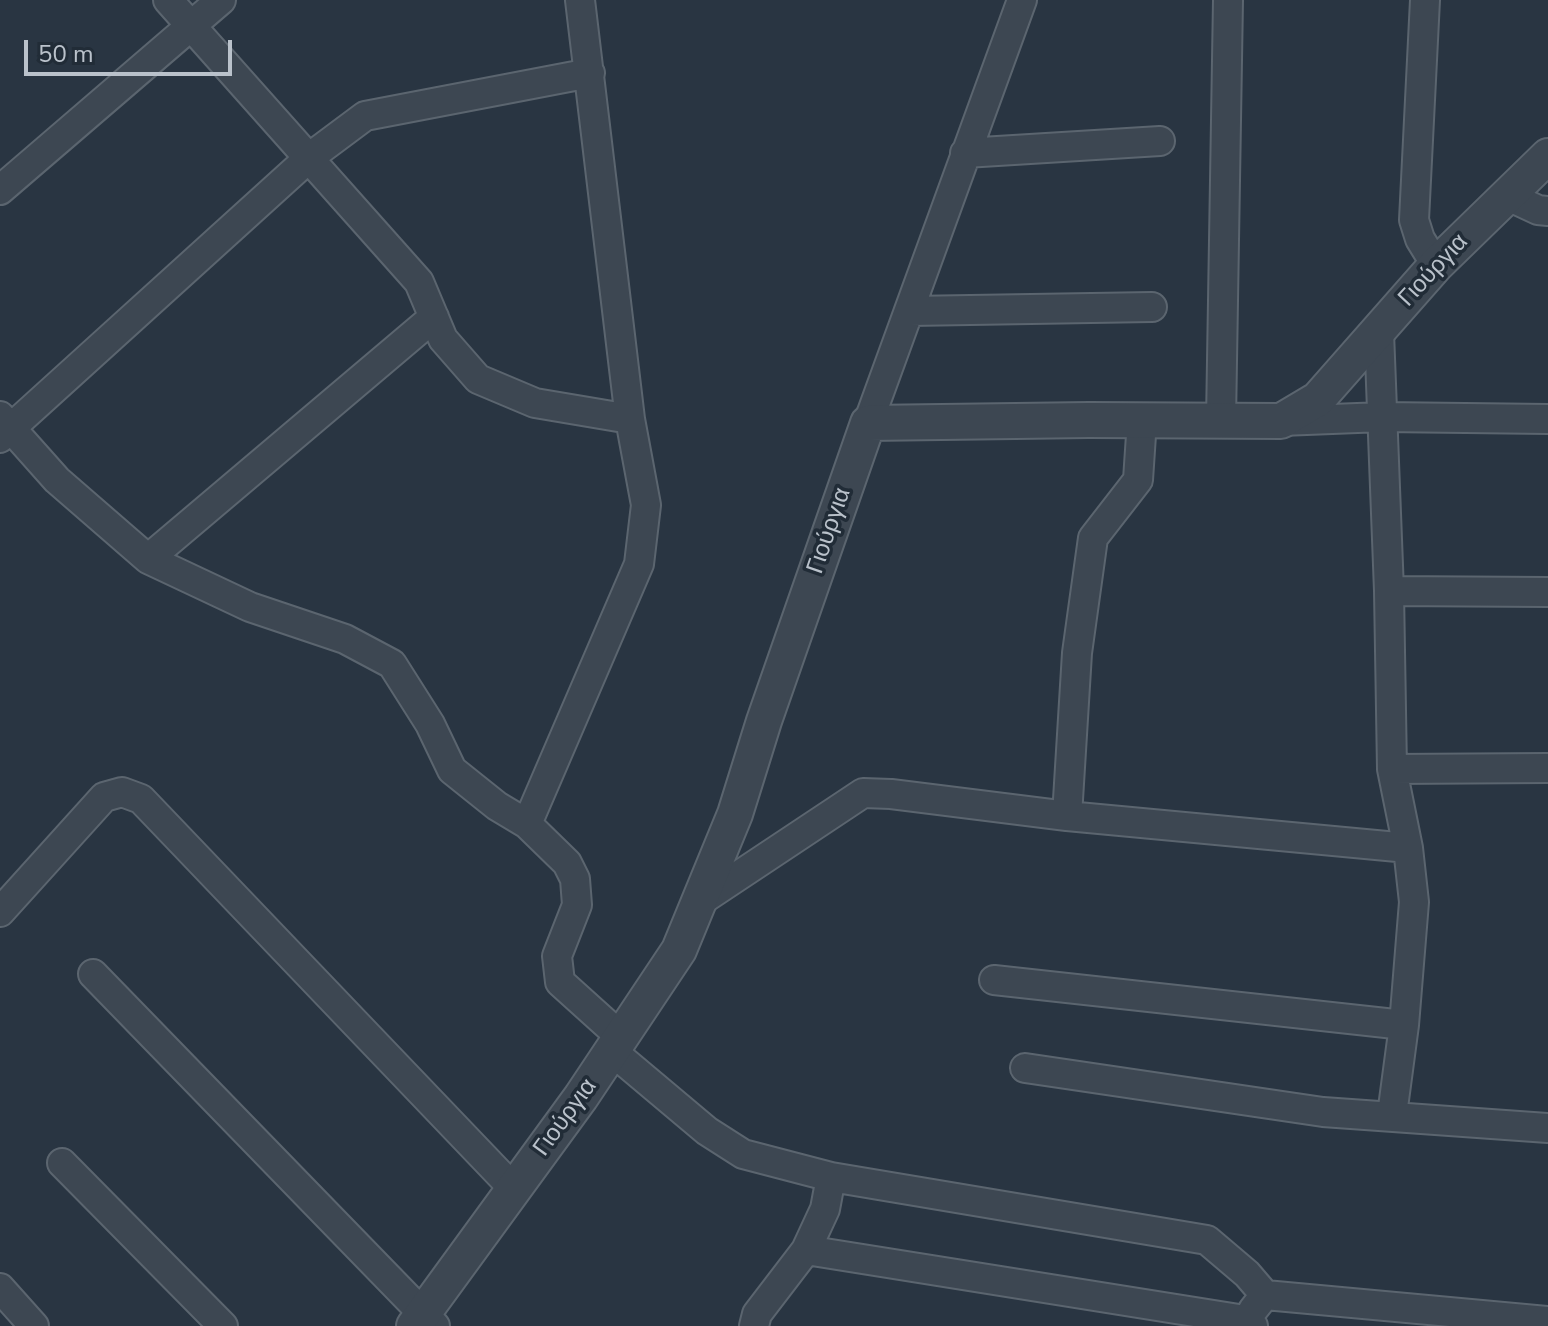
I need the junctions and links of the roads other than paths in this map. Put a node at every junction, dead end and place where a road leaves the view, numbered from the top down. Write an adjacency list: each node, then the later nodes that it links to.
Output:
1 (168, 0): 7 (street)
2 (221, 0): 7 (street)
3 (580, 0): 8 (street)
4 (1022, 0): 10 (street)
5 (1228, 0): 25 (street)
6 (1425, 0): 16 (street)
7 (191, 28): 12 (street); 13 (street)
8 (590, 73): 12 (street); 22 (street)
9 (1160, 141): 10 (street)
10 (965, 153): 18 (street)
11 (1548, 156): 14 (street, Γιούργια)
12 (310, 157): 19 (street); 28 (street)
13 (0, 190)
14 (1508, 196): 15 (street); 16 (street, Γιούργια)
15 (1548, 211)
16 (1436, 265): 20 (street, Γιούργια)
17 (1152, 307): 18 (street)
18 (910, 311): 27 (street)
19 (434, 317): 22 (street); 29 (street)
20 (1379, 332): 21 (street); 26 (street, Γιούργια)
21 (1383, 417): 23 (street); 26 (street); 30 (street)
22 (630, 419): 35 (street)
23 (1548, 419)
24 (1142, 420): 25 (street); 27 (street); 34 (street)
25 (1221, 421): 26 (street)
26 (1281, 421)
27 (868, 423): 37 (street, Γιούργια)
28 (4, 427): 29 (street)
29 (148, 559): 35 (street)
30 (1389, 591): 31 (street); 33 (street)
31 (1548, 592)
32 (1548, 768): 33 (street)
33 (1392, 769): 36 (street)
34 (1067, 816): 36 (street); 37 (street)
35 (527, 824): 42 (street)
36 (1408, 848): 41 (street)
37 (699, 902): 42 (street, Γιούργια)
38 (0, 912): 48 (street)
39 (93, 974): 53 (street)
40 (994, 980): 41 (street)
41 (1404, 1025): 44 (street)
42 (617, 1044): 47 (street); 48 (street, Γιούργια)
43 (1025, 1068): 44 (street)
44 (1392, 1115): 45 (street)
45 (1548, 1128)
46 (62, 1163): 56 (street)
47 (831, 1177): 49 (street); 51 (street)
48 (514, 1189): 53 (street, Γιούργια)
49 (806, 1250): 54 (street); 57 (street)
50 (0, 1288): 55 (street)
51 (1265, 1295): 52 (street); 54 (street)
52 (1548, 1321)
53 (424, 1322)
54 (1249, 1323)
55 (34, 1326)
56 (223, 1326)
57 (754, 1326)

